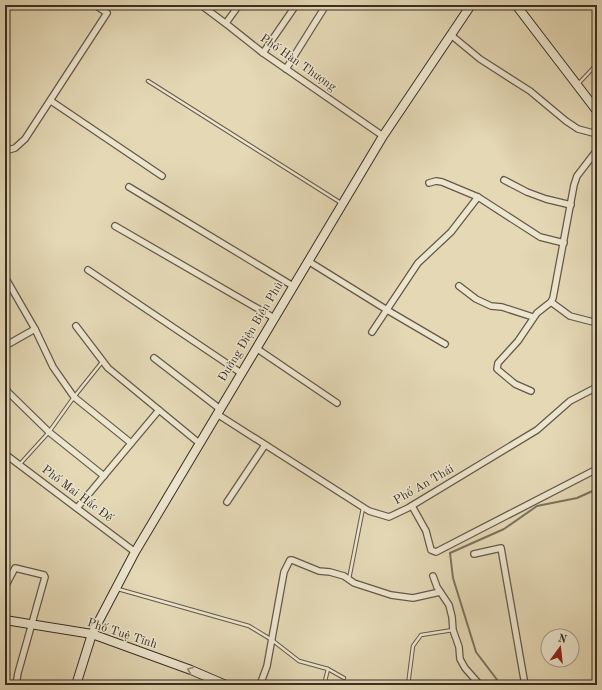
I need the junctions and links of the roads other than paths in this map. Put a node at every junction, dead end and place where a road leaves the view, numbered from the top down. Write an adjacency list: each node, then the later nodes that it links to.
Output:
1 (94, 5): 17 (street)
2 (201, 5): 8 (street, Phố Hàn Thượng)
3 (239, 5): 8 (street)
4 (296, 5): 11 (street)
5 (326, 5): 14 (street)
6 (471, 5): 9 (main road, Đường Điện Biên Phủ)
7 (516, 5): 16 (main road)
8 (226, 23): 11 (street, Phố Hàn Thượng)
9 (451, 35): 19 (street); 20 (main road, Đường Điện Biên Phủ)
10 (597, 47): 12 (lane)
11 (263, 53): 14 (street, Phố Hàn Thượng)
12 (597, 61)
13 (597, 64): 16 (lane)
14 (286, 69): 20 (street, Phố Hàn Thượng)
15 (148, 81): 29 (lane)
16 (577, 85): 18 (main road)
17 (51, 100): 22 (street); 23 (street)
18 (597, 111)
19 (597, 134)
20 (383, 136): 29 (main road, Đường Điện Biên Phủ)
21 (597, 150): 28 (street)
22 (5, 151)
23 (162, 176)
24 (504, 180): 28 (street)
25 (429, 183): 27 (street)
26 (129, 187): 35 (street)
27 (478, 197): 31 (street); 38 (street)
28 (570, 204): 31 (street)
29 (343, 205): 32 (main road, Đường Điện Biên Phủ)
30 (115, 226): 40 (street)
31 (564, 243): 37 (street)
32 (308, 260): 35 (main road, Đường Điện Biên Phủ); 38 (street)
33 (88, 270): 50 (street)
34 (5, 277): 43 (street)
35 (293, 286): 40 (main road, Đường Điện Biên Phủ)
36 (459, 286): 39 (street)
37 (551, 302): 39 (street); 41 (street)
38 (387, 310): 44 (street); 45 (street)
39 (534, 317): 53 (street)
40 (274, 318): 47 (main road, Đường Điện Biên Phủ)
41 (597, 323)
42 (76, 326): 49 (street)
43 (35, 329): 46 (street); 54 (street)
44 (372, 332)
45 (445, 344)
46 (5, 346)
47 (256, 348): 50 (main road, Đường Điện Biên Phủ); 55 (street)
48 (154, 358): 57 (street, Phố An Thái)
49 (102, 362): 54 (lane); 56 (street)
50 (241, 374): 57 (main road, Đường Điện Biên Phủ)
51 (5, 387): 58 (street)
52 (597, 387): 67 (street, Phố An Thái)
53 (531, 391)
54 (74, 397): 58 (lane); 59 (street)
55 (337, 403)
56 (159, 410): 59 (street); 60 (street)
57 (218, 411): 60 (main road, Đường Điện Biên Phủ); 61 (street, Phố An Thái)
58 (49, 432): 63 (lane); 65 (street)
59 (132, 443): 65 (street)
60 (199, 443): 70 (main road, Đường Điện Biên Phủ)
61 (265, 445): 66 (street); 69 (street, Phố An Thái)
62 (5, 454): 63 (street, Phố Mai Hắc Đế)
63 (19, 465): 68 (street, Phố Mai Hắc Đế)
64 (597, 468): 67 (street)
65 (104, 476): 68 (street)
66 (227, 502)
67 (412, 506): 69 (street, Phố An Thái)
68 (77, 508): 70 (street, Phố Mai Hắc Đế)
69 (363, 508): 73 (lane)
70 (135, 552): 75 (main road, Đường Điện Biên Phủ)
71 (474, 554): 92 (street)
72 (433, 576): 76 (street)
73 (349, 579): 76 (street); 81 (street)
74 (5, 587): 78 (street)
75 (115, 588): 80 (main road, Đường Điện Biên Phủ); 81 (lane)
76 (440, 592): 79 (street)
77 (5, 620): 78 (main road, Phố Tuệ Tĩnh)
78 (31, 625): 80 (main road, Phố Tuệ Tĩnh); 85 (street)
79 (453, 630): 90 (lane); 91 (street)
80 (92, 634): 86 (main road, Đường Điện Biên Phủ); 87 (main road, Phố Tuệ Tĩnh, one-way to 80)
81 (272, 640): 82 (lane); 88 (street)
82 (328, 669): 83 (lane); 89 (lane)
83 (344, 678)
84 (597, 684): 95 (lane)
85 (16, 685)
86 (76, 685)
87 (226, 685)
88 (260, 685)
89 (324, 685)
90 (408, 685)
91 (480, 685)
92 (525, 685): 93 (lane)
93 (538, 685)
94 (546, 685): 95 (lane)
95 (562, 685)

